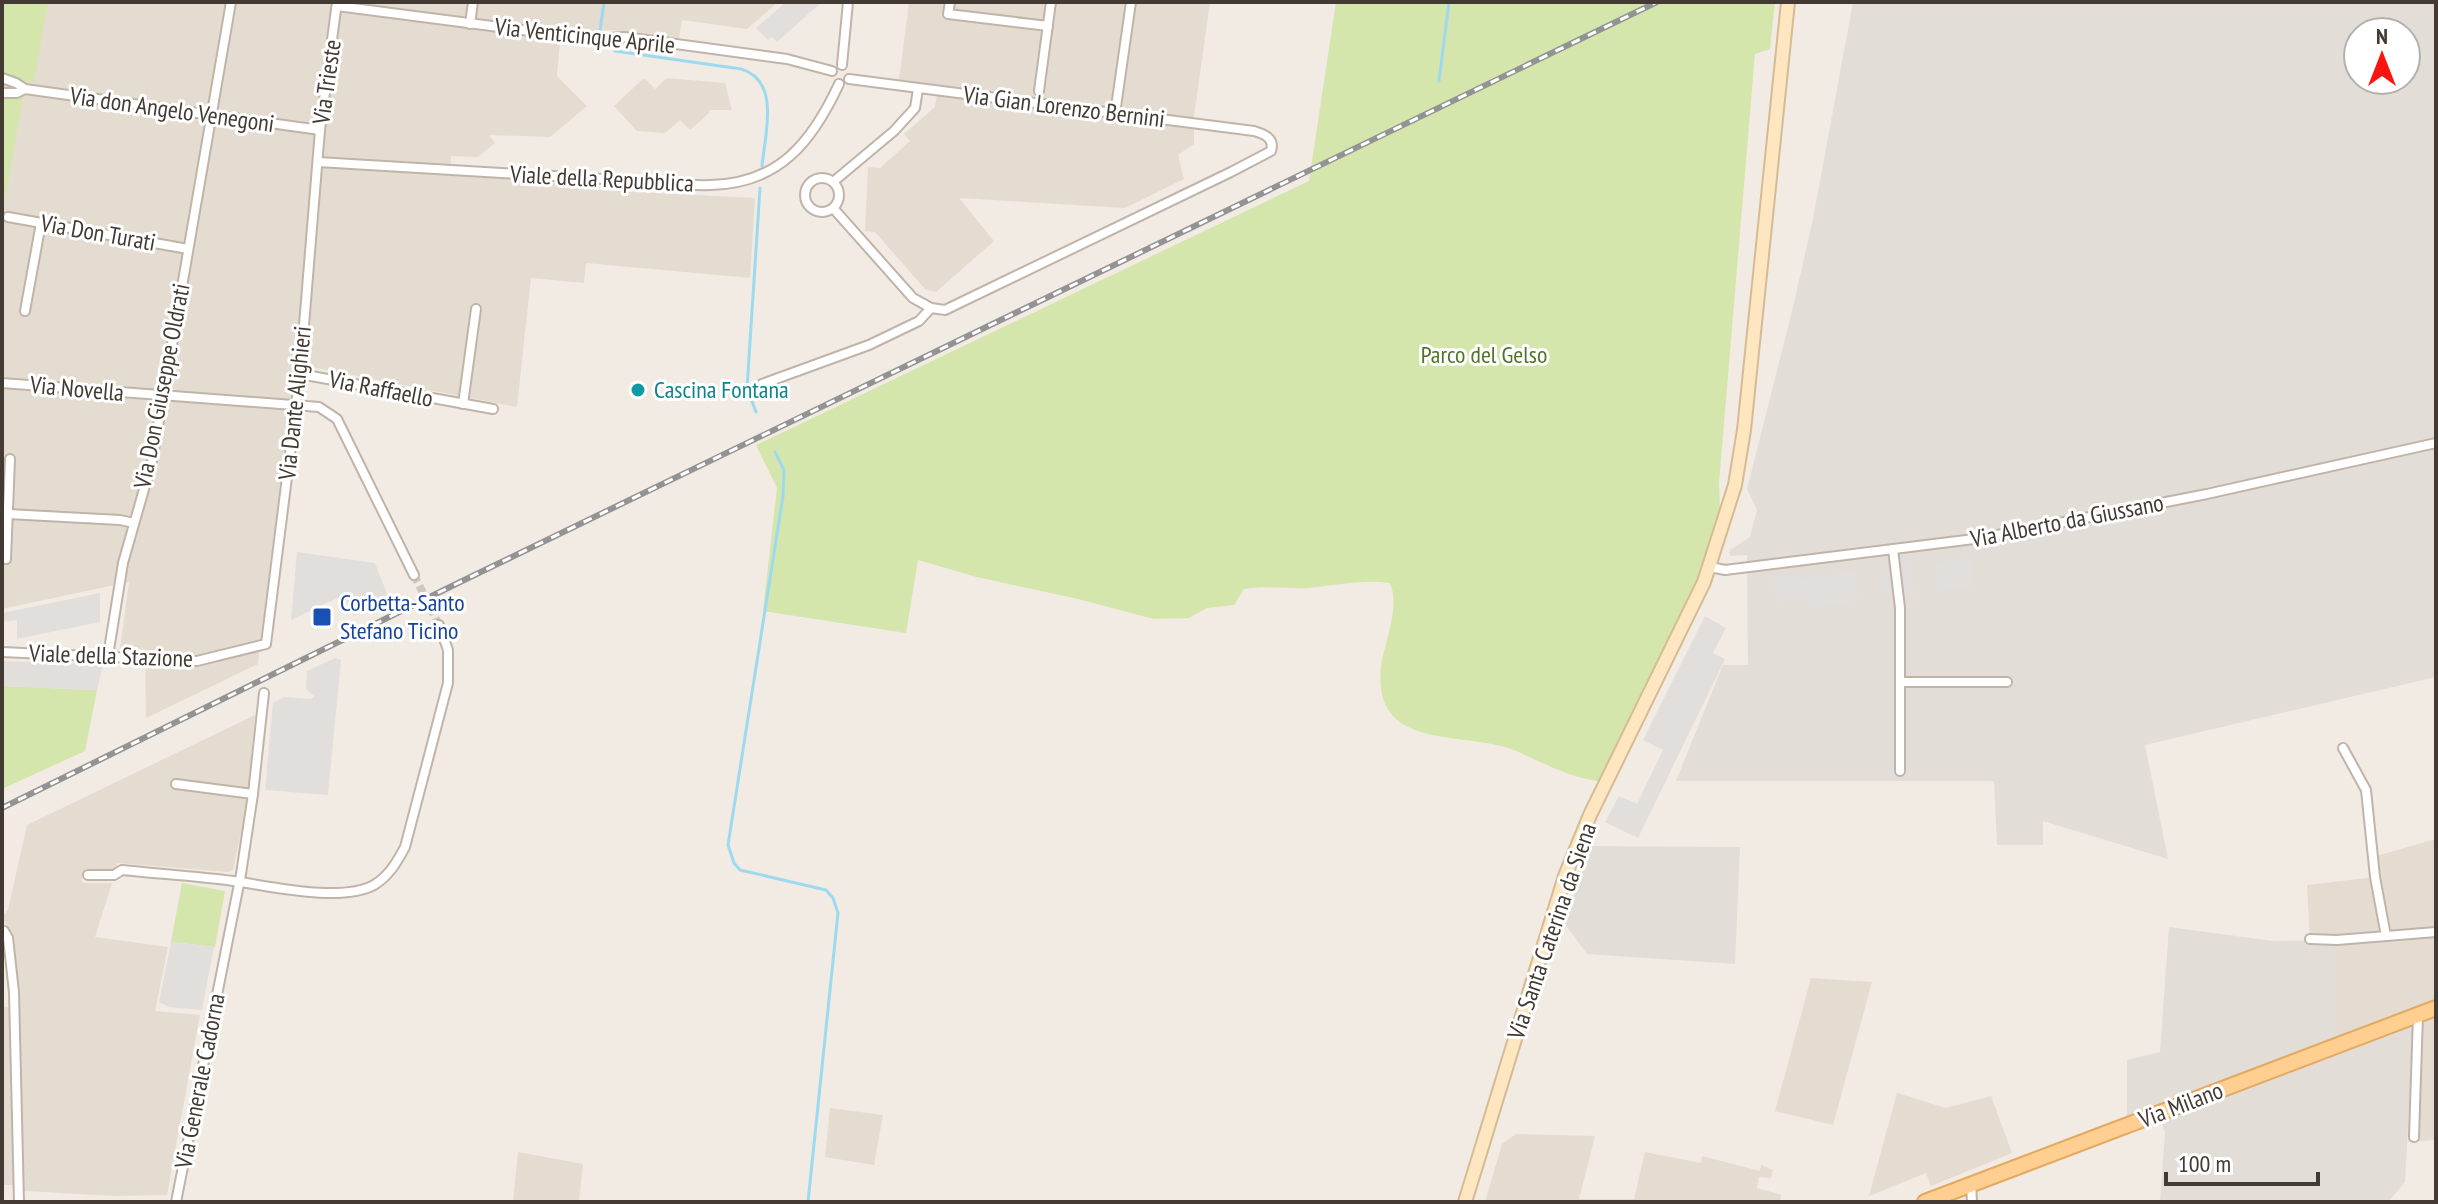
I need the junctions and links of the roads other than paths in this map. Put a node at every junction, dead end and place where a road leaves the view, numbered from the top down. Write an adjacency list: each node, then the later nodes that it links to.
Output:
1 (231, 2): 21 (street, Via Don Giuseppe Oldrati)
2 (473, 2): 9 (street)
3 (848, 2): 11 (street)
4 (950, 2): 10 (street)
5 (1051, 2): 10 (street)
6 (1131, 2): 20 (street)
7 (1788, 2): 45 (street)
8 (337, 4): 9 (street, Via Venticinque Aprile); 22 (street, Via Trieste)
9 (470, 24): 12 (street, Via Venticinque Aprile)
10 (1048, 26): 18 (street)
11 (842, 65): 12 (street); 14 (street)
12 (832, 71): 15 (street)
13 (2, 78): 16 (street, Via don Angelo Venegoni)
14 (849, 79): 15 (street); 17 (street, Via Gian Lorenzo Bernini)
15 (839, 84): 23 (street, Viale della Repubblica)
16 (25, 89): 19 (street, Via don Angelo Venegoni); 21 (street, Via don Angelo Venegoni)
17 (918, 89): 20 (street, Via Gian Lorenzo Bernini); 24 (street)
18 (1039, 91)
19 (2, 93)
20 (1115, 114): 29 (street, Via Gian Lorenzo Bernini)
21 (210, 115): 22 (street, Via don Angelo Venegoni); 28 (street, Via Don Giuseppe Oldrati)
22 (320, 130): 23 (street, Via Trieste)
23 (318, 162): 32 (street, Via Dante Alighieri)
24 (833, 182): 25 (street); 25 (street)
25 (833, 208): 29 (street)
26 (8, 217): 27 (street, Via Don Turati)
27 (41, 223): 28 (street, Via Don Turati); 31 (street)
28 (188, 249): 35 (street, Via Don Giuseppe Oldrati)
29 (931, 308): 34 (street)
30 (476, 309): 36 (street, Via Raffaello)
31 (25, 311)
32 (300, 374): 36 (street, Via Raffaello); 37 (street, Via Dante Alighieri)
33 (2, 383): 35 (street, Via Novella)
34 (762, 384)
35 (162, 396): 37 (street, Via Novella); 42 (street, Via Don Giuseppe Oldrati)
36 (463, 404): 38 (street, Via Raffaello)
37 (296, 405): 46 (street, Via Novella); 48 (street, Via Dante Alighieri)
38 (493, 409)
39 (2436, 443): 43 (street, Via Alberto da Giussano)
40 (10, 459): 41 (street)
41 (8, 514): 42 (street); 44 (street)
42 (134, 523): 50 (street, Via Don Giuseppe Oldrati)
43 (1893, 549): 45 (street, Via Alberto da Giussano); 51 (street)
44 (6, 559)
45 (1710, 567): 70 (street, Via Santa Caterina da Siena)
46 (414, 575)
47 (439, 625): 59 (street)
48 (266, 644): 50 (street, Viale della Stazione)
49 (2, 652): 50 (street, Viale della Stazione)
50 (108, 656)
51 (1900, 682): 52 (street); 55 (street)
52 (2007, 682)
53 (264, 693): 57 (street)
54 (2343, 748): 62 (street)
55 (1900, 771)
56 (176, 784): 57 (street)
57 (253, 794): 59 (street)
58 (88, 875): 59 (street)
59 (239, 882): 69 (street, Via Generale Cadorna)
60 (4, 931): 68 (street)
61 (2436, 932): 62 (street)
62 (2386, 936): 63 (street)
63 (2310, 939)
64 (2436, 1008): 65 (main road, Via Milano)
65 (2418, 1015): 66 (street); 67 (main road, Via Milano)
66 (2414, 1137)
67 (1971, 1185): 71 (main road, Via Milano); 72 (street)
68 (19, 1202)
69 (176, 1202)
70 (1465, 1202)
71 (1925, 1202)
72 (1972, 1202)

